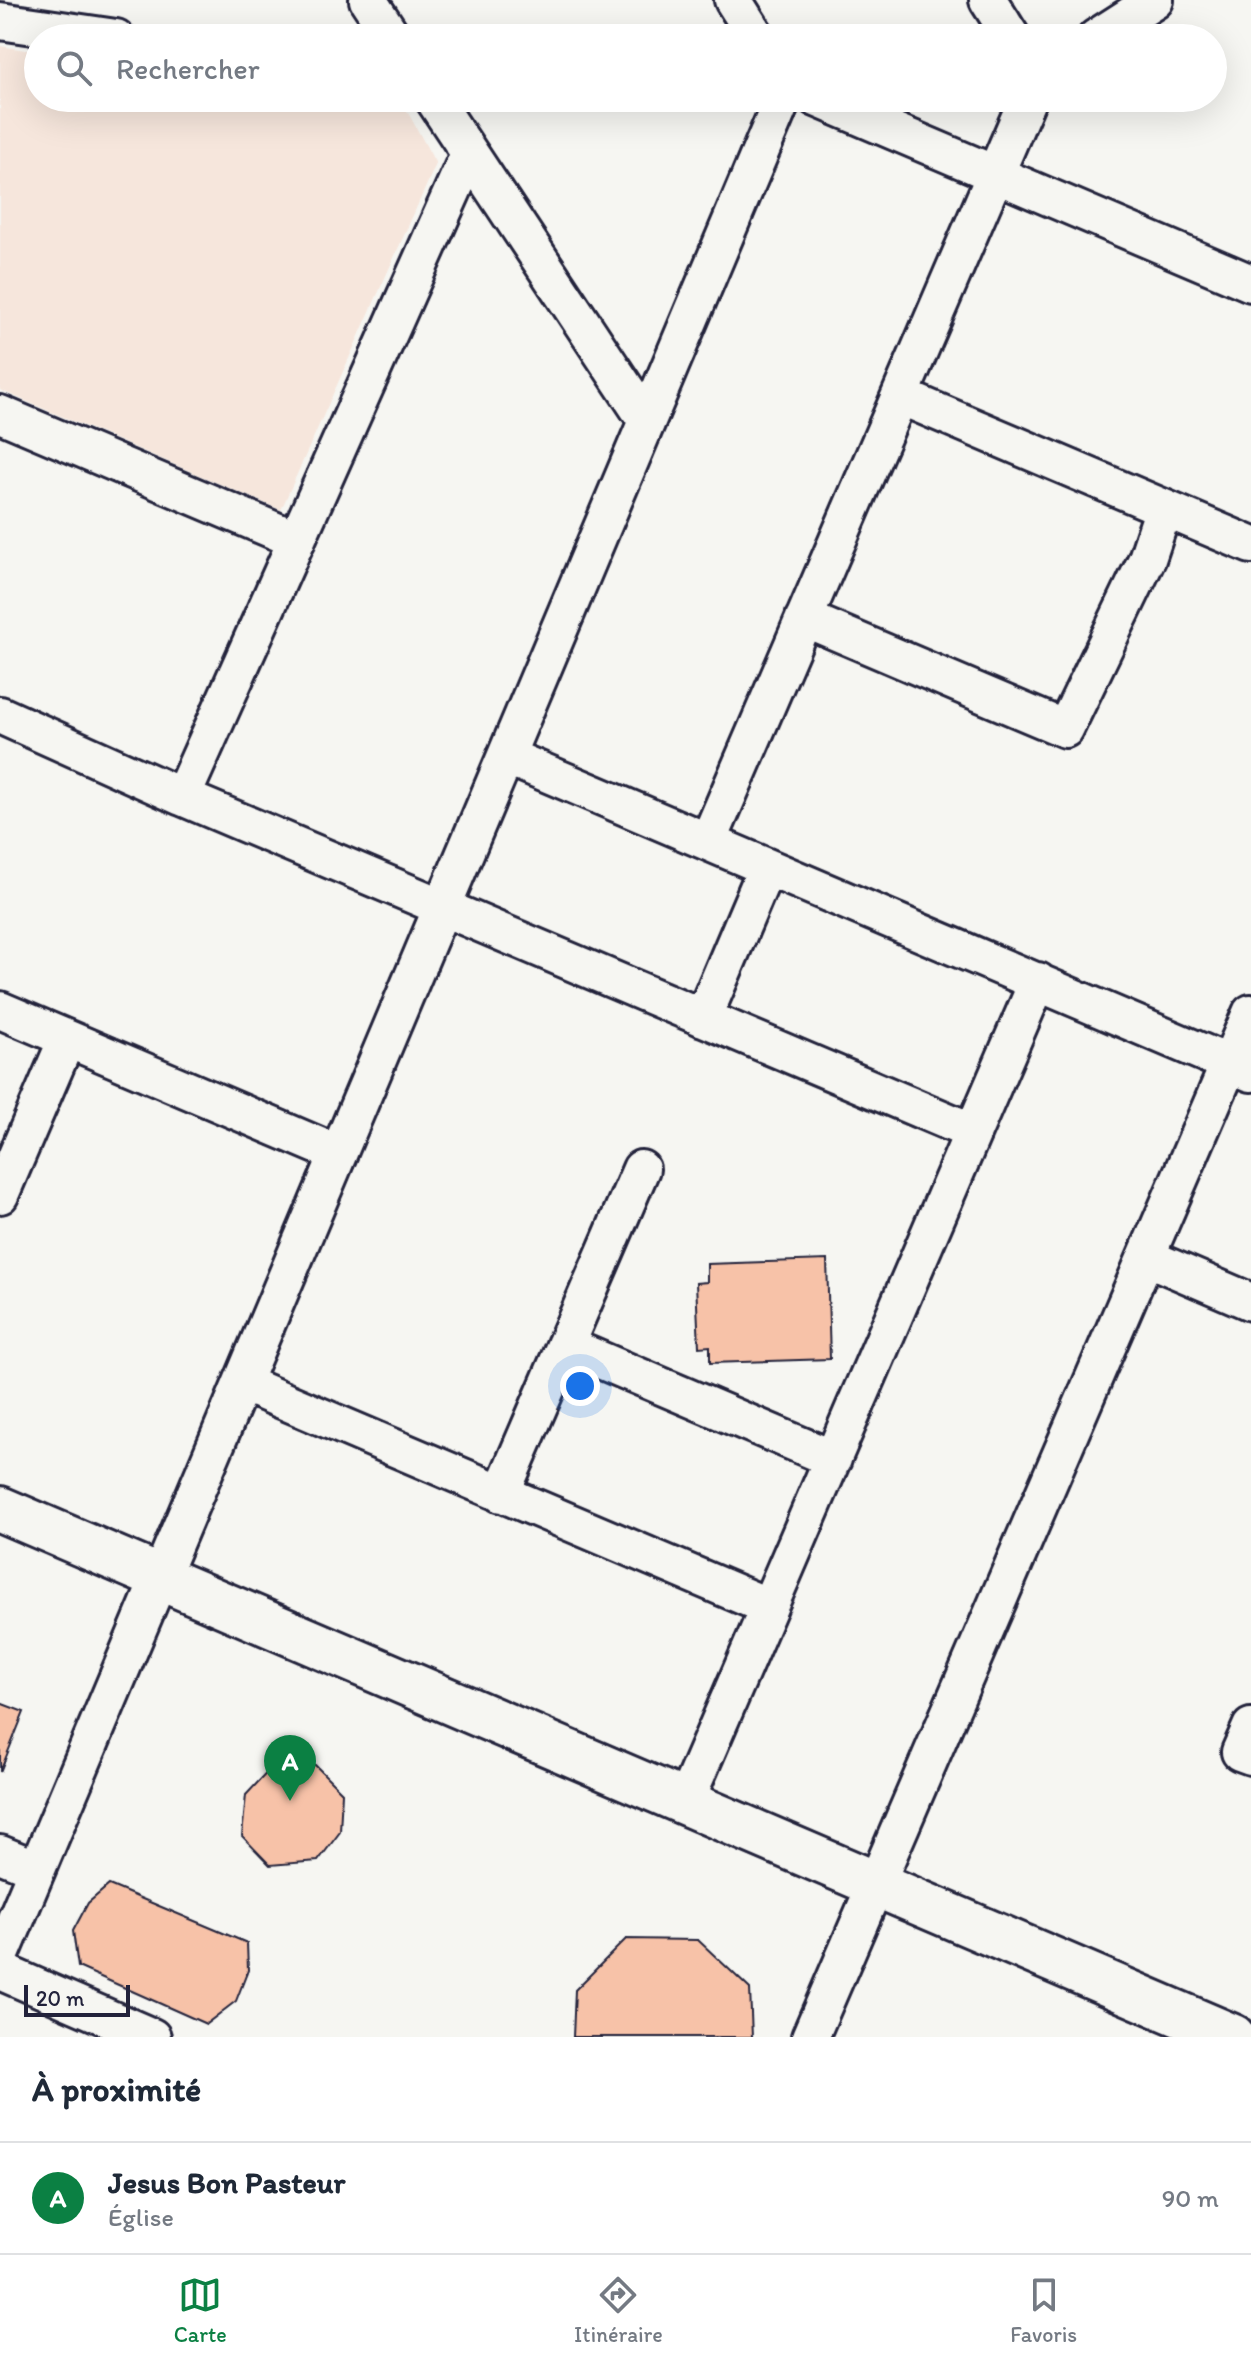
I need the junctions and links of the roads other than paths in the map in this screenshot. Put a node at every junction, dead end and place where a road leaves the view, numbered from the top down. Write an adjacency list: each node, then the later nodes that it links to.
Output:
1 (368, 0): 6 (street)
2 (733, 0): 7 (street)
3 (988, 0): 8 (street)
4 (1155, 0): 9 (street)
5 (0, 21): 10 (street)
6 (384, 24)
7 (748, 24)
8 (1003, 24)
9 (1118, 24)
10 (24, 25)
11 (442, 112): 15 (street)
12 (777, 112): 20 (street)
13 (849, 112): 16 (street)
14 (1022, 112): 16 (street)
15 (469, 154): 20 (street); 22 (street)
16 (995, 175): 17 (street); 18 (street)
17 (1251, 283)
18 (900, 396): 21 (street); 24 (street)
19 (0, 414): 22 (street)
20 (647, 421): 26 (street)
21 (1164, 508): 23 (street); 24 (street)
22 (297, 540): 27 (street)
23 (1251, 545)
24 (804, 618): 28 (street)
25 (0, 715): 27 (street)
26 (506, 756): 28 (street); 30 (street)
27 (182, 797): 30 (street)
28 (708, 842): 29 (street)
29 (767, 867): 31 (street); 34 (street)
30 (442, 907): 34 (street); 38 (street)
31 (1038, 981): 36 (street); 37 (street)
32 (0, 1010): 35 (street)
33 (1251, 1013): 36 (street)
34 (703, 1018): 37 (street)
35 (67, 1039): 38 (street); 40 (street)
36 (1240, 1068): 41 (street)
37 (973, 1132): 45 (street)
38 (338, 1154): 44 (street)
39 (641, 1169): 43 (street)
40 (0, 1195)
41 (1146, 1257): 42 (street); 55 (street)
42 (1251, 1302)
43 (565, 1345): 45 (street); 46 (street)
44 (242, 1383): 46 (street); 48 (street)
45 (833, 1459): 49 (street)
46 (501, 1494): 49 (street)
47 (0, 1509): 48 (street)
48 (160, 1577): 52 (street); 54 (street)
49 (769, 1607): 52 (street)
50 (1251, 1727): 51 (street)
51 (1251, 1756)
52 (685, 1802): 55 (street)
53 (0, 1854): 54 (street)
54 (37, 1869): 56 (street)
55 (876, 1884): 59 (street); 60 (street)
56 (0, 1957)
57 (0, 1971): 58 (street)
58 (152, 2037)
59 (810, 2037)
60 (1233, 2037)

